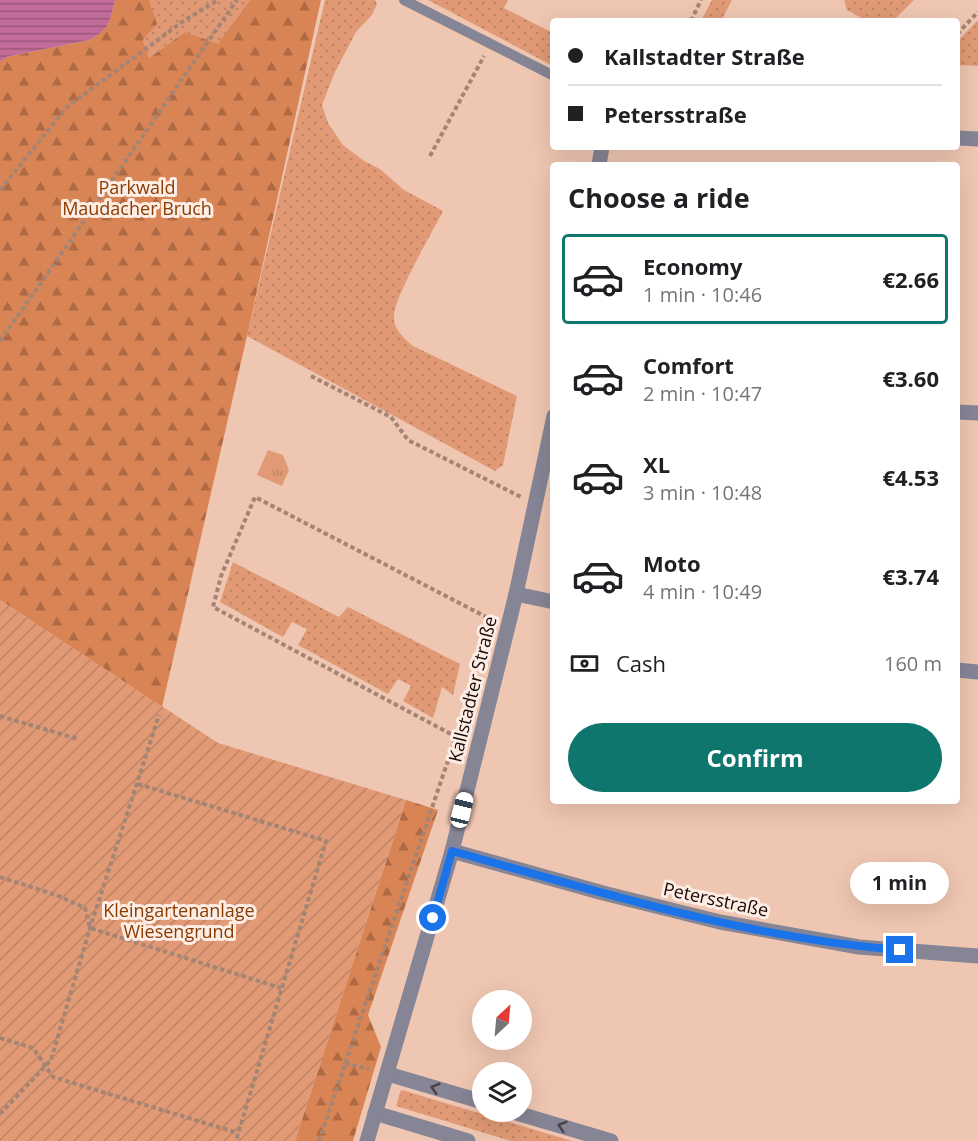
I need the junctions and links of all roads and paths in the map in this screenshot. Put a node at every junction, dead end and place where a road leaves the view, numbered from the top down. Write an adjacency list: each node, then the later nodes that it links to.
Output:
1 (218, 0): 13 (path)
2 (237, 0): 14 (path)
3 (404, 0): 8 (lane)
4 (701, 0): 6 (path)
5 (978, 12): 7 (path)
6 (692, 18)
7 (960, 31)
8 (490, 44): 9 (lane); 12 (path)
9 (550, 74)
10 (960, 138): 11 (street)
11 (978, 139)
12 (430, 156)
13 (0, 190)
14 (0, 341)
15 (311, 376): 19 (path)
16 (960, 412): 17 (street)
17 (978, 413)
18 (550, 435): 19 (street, Kallstadter Straße)
19 (535, 504): 20 (street, Kallstadter Straße)
20 (516, 594): 21 (street); 22 (street, Kallstadter Straße)
21 (550, 601)
22 (508, 628): 27 (path); 29 (street, Kallstadter Straße)
23 (960, 670): 24 (street)
24 (978, 672)
25 (0, 716): 28 (path)
26 (159, 716): 30 (path)
27 (456, 737): 29 (path); 37 (path)
28 (78, 739)
29 (478, 748): 31 (street, Kallstadter Straße)
30 (138, 784): 33 (path); 35 (path)
31 (452, 851): 34 (street, Petersstraße); 39 (street, Kallstadter Straße)
32 (0, 877): 33 (path)
33 (90, 928): 35 (path); 38 (path)
34 (978, 956)
35 (281, 988): 44 (path)
36 (0, 1038): 38 (path)
37 (345, 1063): 39 (path); 46 (path)
38 (45, 1066): 42 (path); 44 (path)
39 (388, 1074): 40 (street, one-way to 39); 41 (street, Kallstadter Straße)
40 (472, 1099)
41 (375, 1113): 47 (street, Kallstadter Straße); 48 (street)
42 (0, 1114)
43 (532, 1118): 49 (street, one-way to 43)
44 (238, 1133): 45 (path)
45 (236, 1141)
46 (319, 1141)
47 (367, 1141)
48 (468, 1141)
49 (611, 1141)

